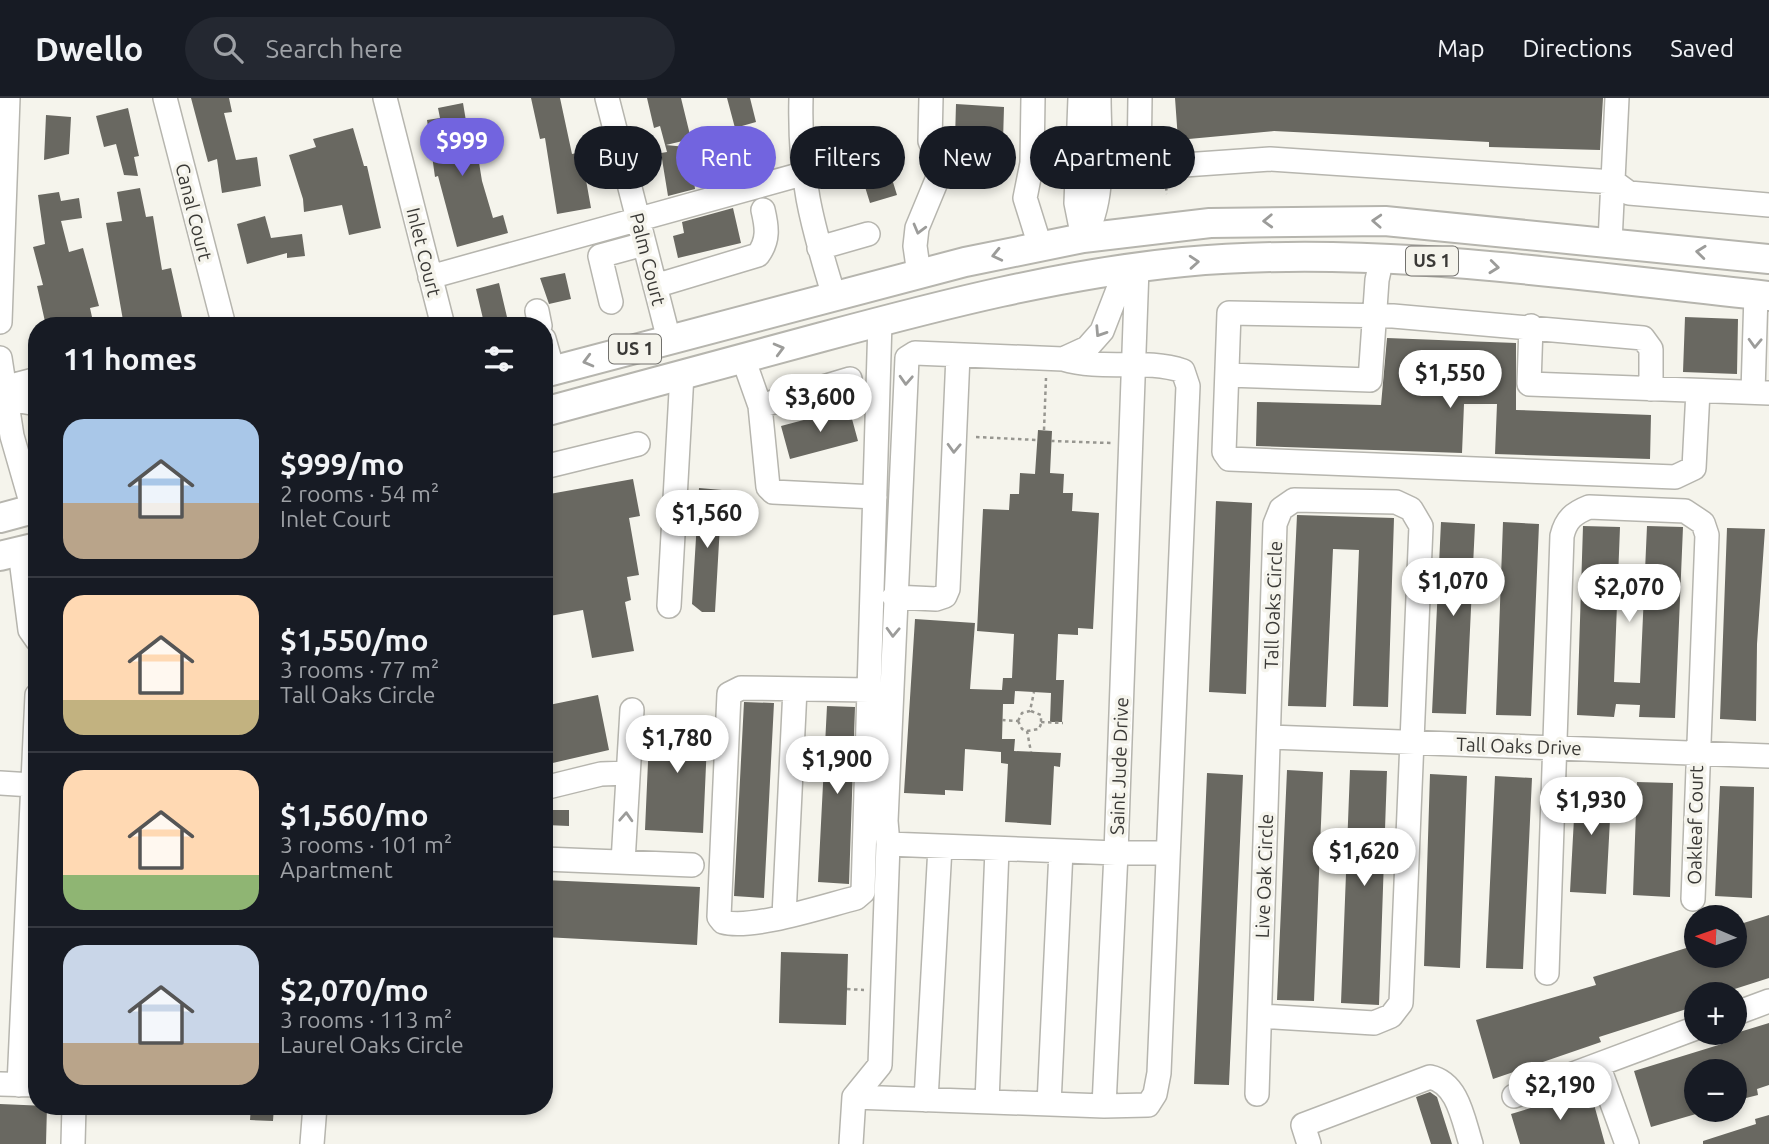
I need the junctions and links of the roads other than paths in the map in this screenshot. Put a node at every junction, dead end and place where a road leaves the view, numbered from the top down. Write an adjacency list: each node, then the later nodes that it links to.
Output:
1 (8, 98): 46 (street)
2 (165, 98): 43 (street, Canal Court)
3 (385, 98): 36 (street, Inlet Court)
4 (607, 98): 23 (street, Palm Court)
5 (801, 98): 12 (street)
6 (931, 98): 35 (street, one-way to 35)
7 (1032, 98): 30 (street)
8 (1080, 98): 13 (street)
9 (1099, 98): 14 (street)
10 (1140, 98): 15 (street)
11 (1617, 98): 18 (street)
12 (801, 126)
13 (1083, 126)
14 (1095, 126)
15 (1140, 126)
16 (1195, 164): 18 (street)
17 (790, 177): 23 (street)
18 (1614, 182): 21 (street); 28 (street)
19 (805, 189): 31 (street)
20 (1081, 189): 27 (street)
21 (1769, 205)
22 (763, 209): 38 (street)
23 (638, 219): 29 (street, Palm Court); 36 (street)
24 (1443, 226): 25 (main road, US 1, one-way to 25); 28 (main road, US 1); 32 (main road)
25 (1161, 228): 27 (main road, US 1); 34 (main road)
26 (868, 234): 31 (street)
27 (1083, 238): 30 (main road, US 1); 37 (main road)
28 (1610, 242): 33 (main road, US 1, one-way to 28)
29 (644, 244): 38 (street, Palm Court); 41 (street)
30 (1040, 246): 35 (main road, US 1, one-way to 35)
31 (819, 248): 40 (street)
32 (1382, 257): 34 (main road, US 1, one-way to 32); 39 (main road, US 1, one-way to 39); 42 (street)
33 (1769, 259)
34 (1132, 269): 37 (main road, US 1); 53 (street, one-way to 53); 54 (street, Saint Jude Drive)
35 (919, 274): 40 (main road, US 1)
36 (430, 276): 44 (street, Inlet Court)
37 (1042, 282): 45 (main road, US 1)
38 (655, 286): 49 (street, Palm Court)
39 (1763, 295): 63 (street, one-way to 63)
40 (834, 296): 47 (main road, US 1)
41 (611, 302)
42 (1374, 315): 48 (street); 57 (street); 57 (street)
43 (222, 317)
44 (441, 317)
45 (880, 321): 52 (main road, US 1, one-way to 45); 71 (street)
46 (0, 322)
47 (725, 325): 49 (main road, US 1); 56 (main road)
48 (1531, 327): 60 (street); 60 (street)
49 (669, 340): 55 (main road, US 1, one-way to 55); 61 (main road)
50 (958, 355): 53 (street); 75 (street, one-way to 75); 75 (street, one-way to 75)
51 (0, 358): 64 (street)
52 (743, 358): 56 (main road, US 1); 66 (street)
53 (1055, 359): 54 (street)
54 (1134, 366): 94 (street, Saint Jude Drive); 95 (street)
55 (553, 371)
56 (681, 374): 61 (main road, US 1); 76 (street)
57 (1227, 375): 62 (street)
58 (850, 379): 66 (street)
59 (28, 384): 64 (street)
60 (1651, 389): 62 (street)
61 (618, 391): 67 (main road, US 1)
62 (1698, 391): 63 (street)
63 (1761, 393)
64 (4, 396): 65 (street); 70 (street)
65 (28, 402)
66 (760, 406): 71 (street)
67 (553, 409)
68 (638, 444): 69 (street)
69 (553, 465)
70 (28, 483)
71 (875, 497): 79 (street)
72 (28, 511): 73 (main road)
73 (0, 518)
74 (19, 551): 77 (street)
75 (894, 597): 90 (street, one-way to 90)
76 (669, 606)
77 (28, 616)
78 (794, 689): 79 (street); 101 (street); 101 (street)
79 (869, 691): 101 (street)
80 (632, 710): 86 (street)
81 (1269, 737): 82 (street, Tall Oaks Drive); 82 (street, Tall Oaks Circle); 105 (street, Live Oak Circle)
82 (1413, 743): 83 (street, Tall Oaks Drive); 105 (street)
83 (1556, 747): 84 (street, Tall Oaks Drive); 84 (street, Oakleaf Court); 102 (street)
84 (1696, 752): 85 (street, Tall Oaks Drive); 100 (street, Oakleaf Court)
85 (1769, 756)
86 (628, 773): 89 (street); 97 (street, one-way to 86)
87 (0, 783): 88 (street)
88 (28, 785)
89 (553, 786)
90 (887, 844): 91 (street, Saint Jude Drive); 111 (street)
91 (940, 846): 92 (street, Saint Jude Drive); 112 (street)
92 (997, 849): 93 (street, Saint Jude Drive); 113 (street)
93 (1061, 851): 94 (street, Saint Jude Drive); 114 (street)
94 (1116, 853): 95 (street); 115 (street)
95 (1168, 853): 115 (street)
96 (553, 859): 97 (street)
97 (623, 862): 98 (street)
98 (692, 865)
99 (28, 877): 108 (street)
100 (1693, 899)
101 (784, 916)
102 (1547, 973)
103 (1769, 1001): 104 (street)
104 (1747, 1009)
105 (1260, 1016): 109 (street, Live Oak Circle)
106 (1684, 1033): 107 (street)
107 (1598, 1065): 110 (street); 123 (street)
108 (19, 1085)
109 (1257, 1094)
110 (1514, 1096)
111 (854, 1097): 112 (street); 120 (street)
112 (926, 1100): 113 (street)
113 (987, 1102): 114 (street)
114 (1049, 1104): 115 (street)
115 (1104, 1105)
116 (74, 1115): 118 (street)
117 (314, 1115): 119 (street)
118 (73, 1144)
119 (312, 1144)
120 (851, 1144)
121 (1309, 1144): 122 (street)
122 (1471, 1144)
123 (1627, 1144)

